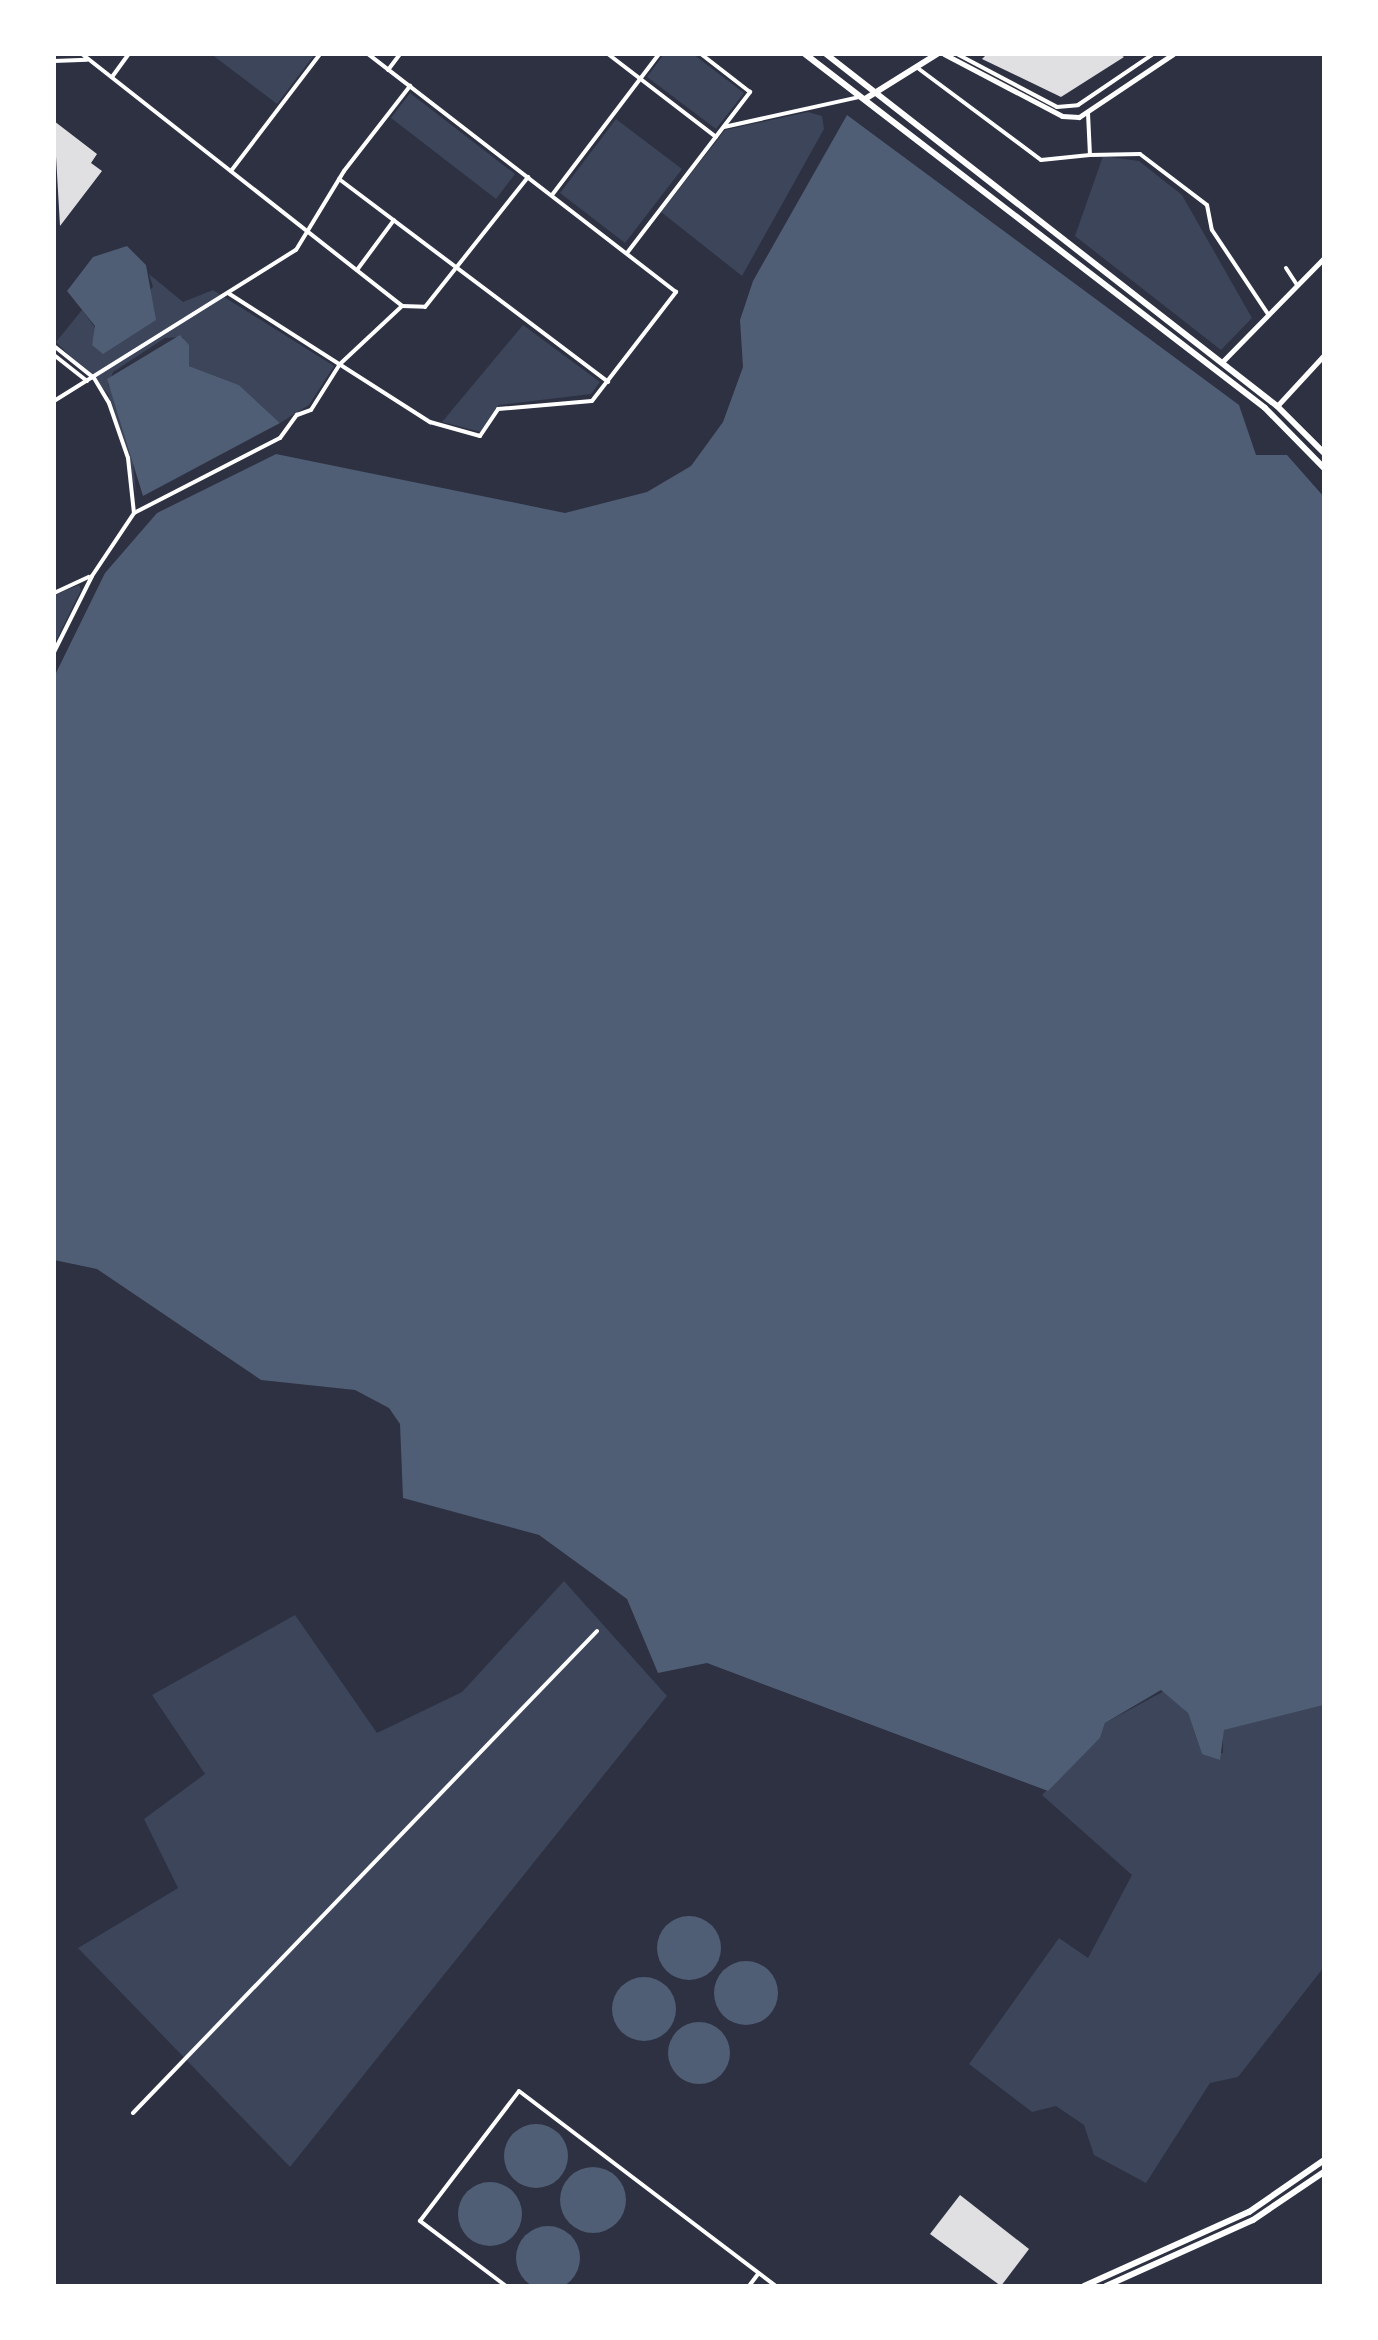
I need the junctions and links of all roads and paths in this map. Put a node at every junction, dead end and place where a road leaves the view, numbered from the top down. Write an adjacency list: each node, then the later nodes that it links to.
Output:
1 (82, 54): 16 (street)
2 (129, 54): 20 (street)
3 (320, 54): 29 (street)
4 (368, 54): 19 (street)
5 (400, 54): 19 (street)
6 (608, 54): 21 (street)
7 (659, 54): 21 (street)
8 (701, 54): 26 (street)
9 (805, 54): 24 (main road)
10 (826, 54): 23 (main road)
11 (937, 54): 18 (main road)
12 (944, 54): 25 (street)
13 (957, 54): 14 (street)
14 (1153, 54)
15 (1173, 54): 25 (street)
16 (90, 60): 17 (street); 20 (street)
17 (54, 61)
18 (919, 69): 23 (main road); 28 (street)
19 (388, 70): 22 (street)
20 (112, 77): 29 (street)
21 (640, 79): 27 (street); 32 (street)
22 (410, 86): 30 (street); 31 (street)
23 (873, 90): 24 (main road); 47 (main road)
24 (863, 98): 26 (street); 55 (main road)
25 (1088, 113): 28 (street)
26 (724, 127): 27 (street)
27 (716, 137): 35 (street)
28 (1090, 155): 43 (street)
29 (231, 171): 34 (street)
30 (528, 177): 32 (street); 37 (street)
31 (339, 179): 33 (street); 34 (street)
32 (552, 196): 35 (street)
33 (394, 220): 37 (street); 39 (street)
34 (309, 232): 39 (street); 41 (street)
35 (627, 253): 51 (street)
36 (1324, 258): 40 (street)
37 (457, 268): 42 (street); 51 (street)
38 (1286, 268): 40 (street)
39 (357, 270): 42 (street)
40 (1297, 285): 43 (street)
41 (228, 293): 48 (street); 49 (street)
42 (402, 306): 48 (street)
43 (1268, 314): 47 (street)
44 (54, 346): 49 (street)
45 (54, 355): 50 (street)
46 (1324, 355): 53 (street)
47 (1222, 362): 53 (main road)
48 (340, 364): 51 (street); 56 (street)
49 (94, 378): 50 (street); 56 (street)
50 (88, 381): 52 (street)
51 (608, 382)
52 (54, 401)
53 (1277, 406): 54 (main road)
54 (1324, 453)
55 (1324, 468)
56 (134, 513): 57 (street)
57 (92, 576): 58 (street); 59 (street)
58 (54, 593)
59 (54, 652)
60 (597, 1631): 61 (street)
61 (133, 2113)
62 (1324, 2160): 68 (main road)
63 (1324, 2172): 69 (main road)
64 (758, 2274): 65 (street); 66 (street); 67 (street)
65 (506, 2286)
66 (749, 2286)
67 (776, 2286)
68 (1084, 2286)
69 (1106, 2286)

